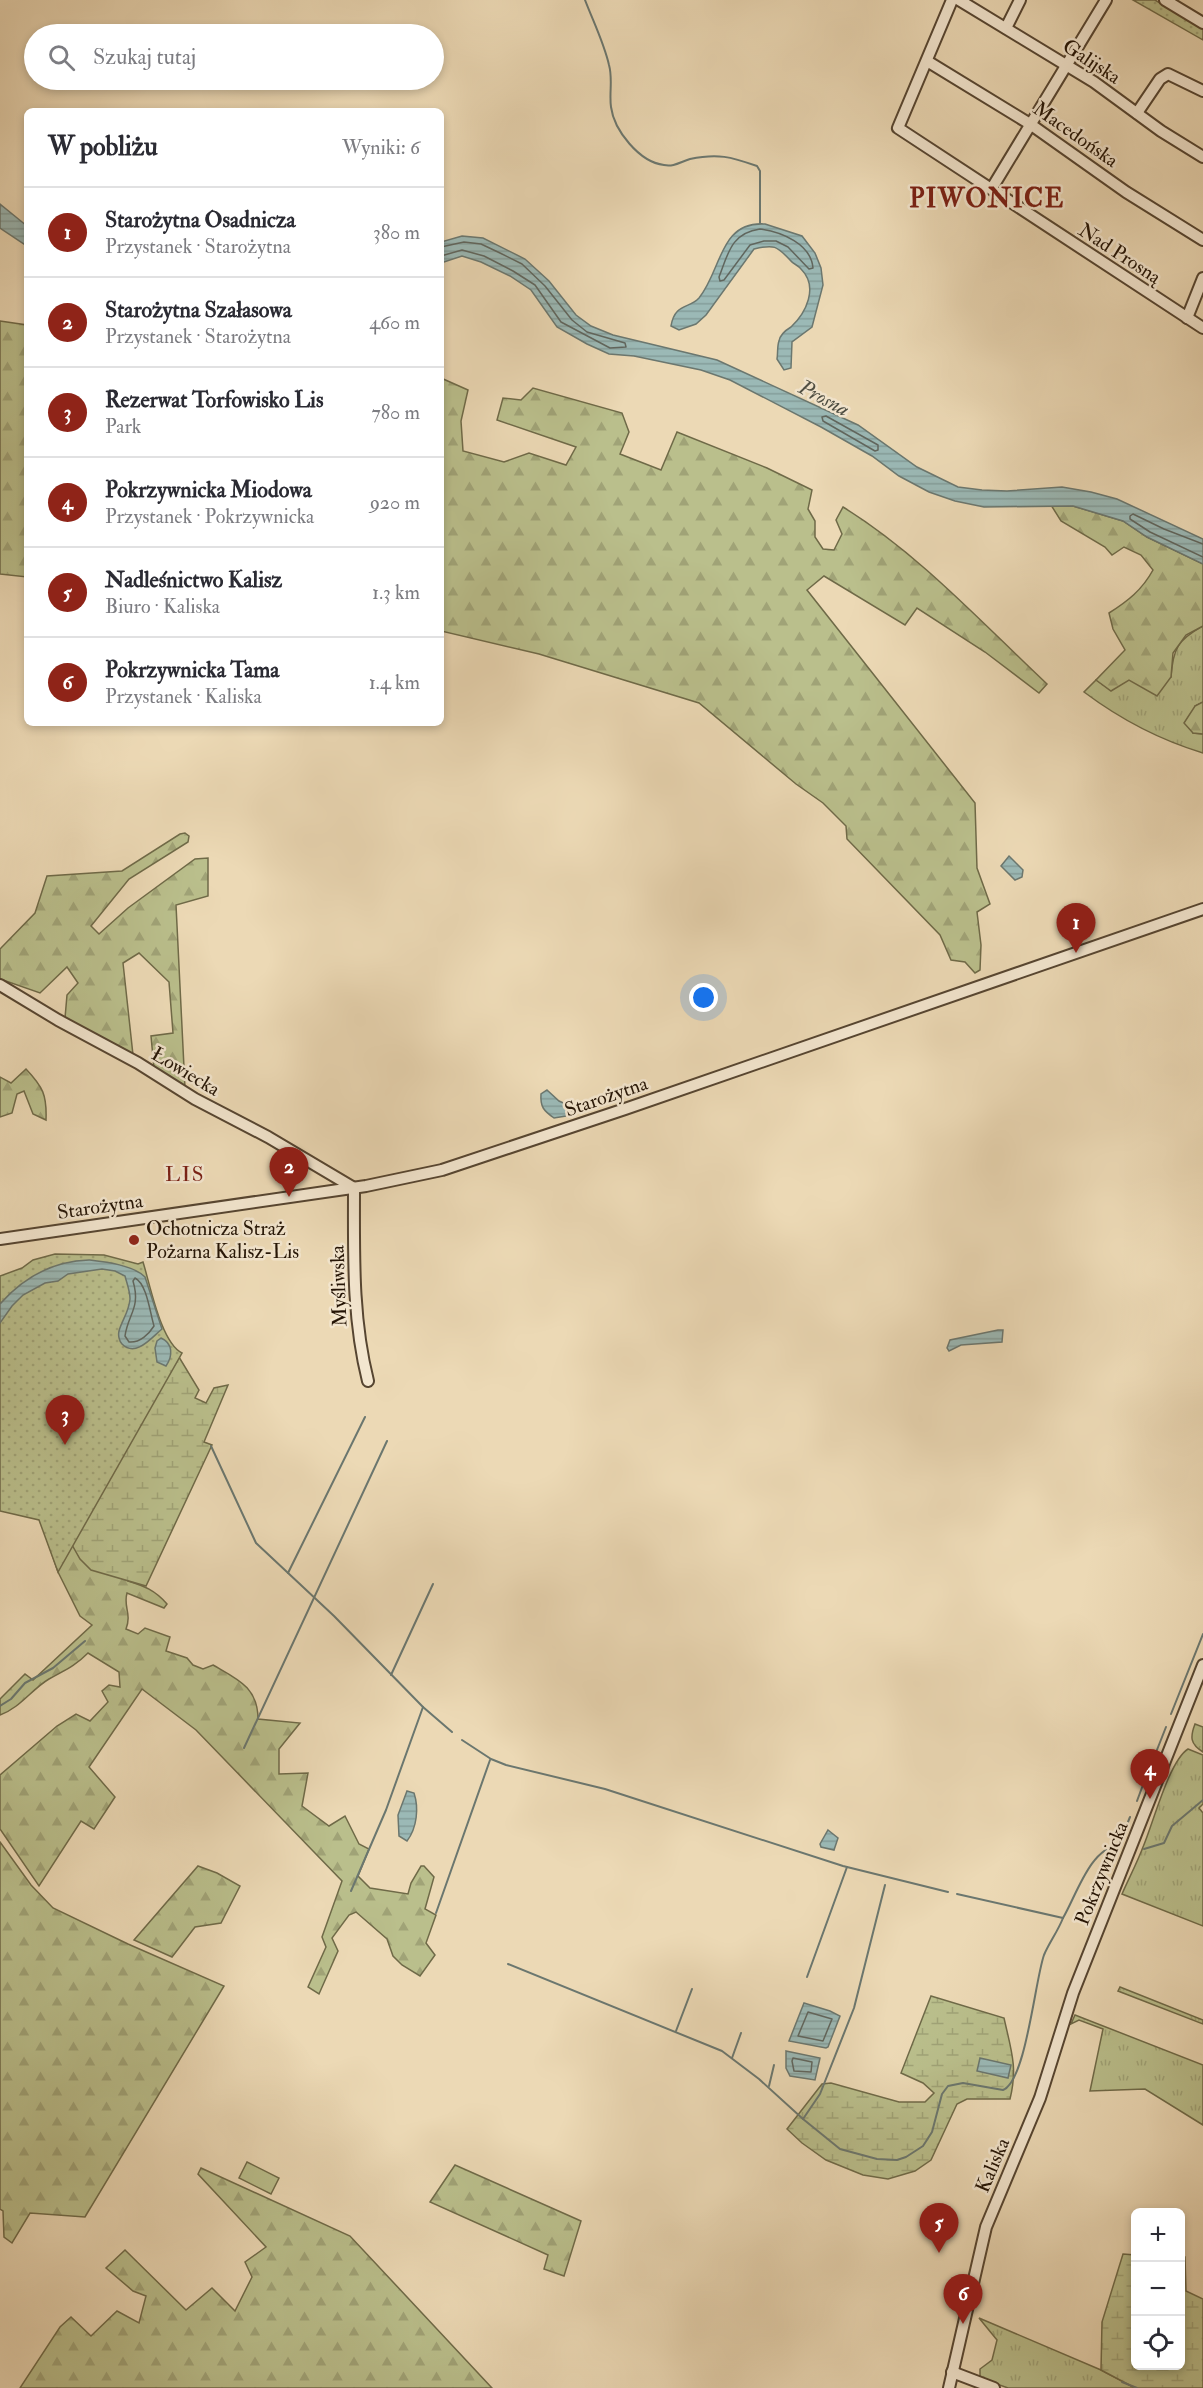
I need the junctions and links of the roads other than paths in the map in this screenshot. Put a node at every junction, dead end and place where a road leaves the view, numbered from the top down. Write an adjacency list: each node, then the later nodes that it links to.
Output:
1 (952, 0): 8 (street)
2 (959, 0): 7 (street, Galijska)
3 (1020, 0): 7 (street)
4 (1106, 0): 9 (street)
5 (1166, 0): 6 (street)
6 (1203, 22)
7 (1006, 28): 9 (street, Galijska)
8 (927, 61): 12 (street, Macedońska); 14 (street, Nad Prosną)
9 (1066, 65): 11 (street, Galijska); 12 (street)
10 (1203, 91): 11 (street)
11 (1137, 113): 13 (street, Galijska)
12 (1030, 124): 14 (street); 15 (street, Macedońska)
13 (1203, 157)
14 (992, 188): 17 (street, Nad Prosną)
15 (1203, 240)
16 (1203, 278): 17 (street)
17 (1187, 318): 18 (street, Nad Prosną)
18 (1203, 328)
19 (1203, 909): 21 (street, Starożytna)
20 (0, 985): 21 (street, Łowiecka)
21 (354, 1188): 22 (street, Starożytna); 23 (street, Myśliwska)
22 (0, 1239)
23 (368, 1382)
24 (1203, 1665): 25 (street, Pokrzywnicka)
25 (1040, 2098): 26 (street, Kaliska)
26 (952, 2372): 27 (street, Kaliska); 28 (street)
27 (949, 2388)
28 (994, 2388)

